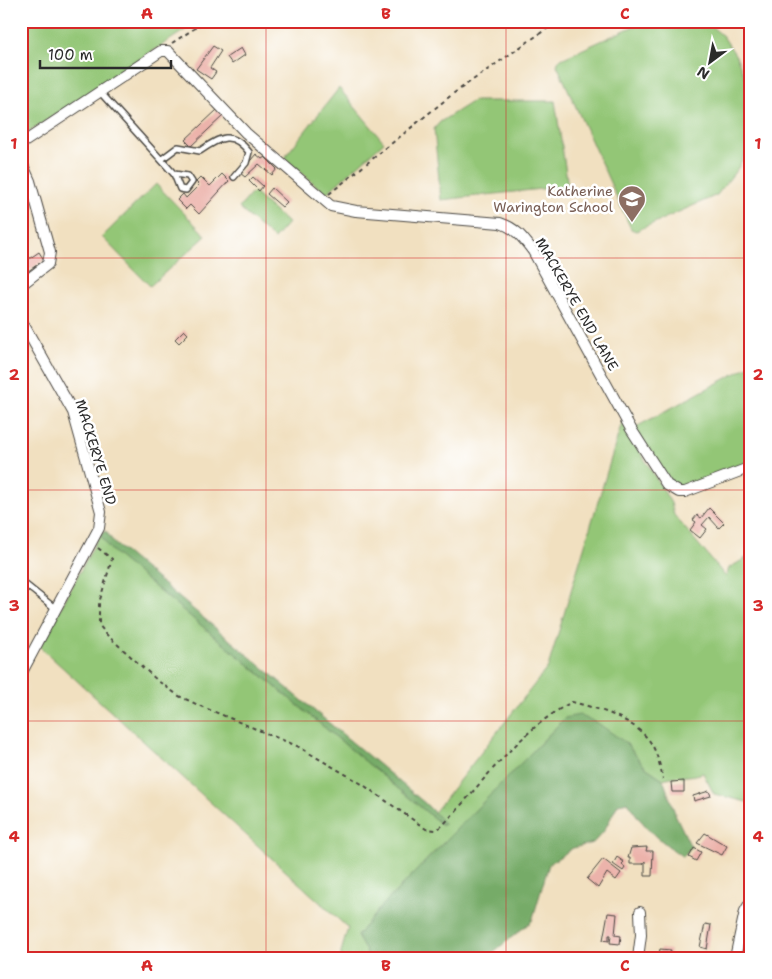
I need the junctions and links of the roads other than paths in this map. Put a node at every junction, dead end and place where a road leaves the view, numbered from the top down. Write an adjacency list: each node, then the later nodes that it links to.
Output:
1 (101, 93): 2 (street); 3 (lane); 9 (street, MACKERYE END LANE)
2 (21, 144)
3 (162, 160): 5 (lane); 6 (lane)
4 (21, 161): 7 (street)
5 (174, 174)
6 (234, 177)
7 (21, 285)
8 (23, 325): 11 (street, MACKERYE END)
9 (751, 467)
10 (21, 581): 11 (lane)
11 (56, 609): 12 (street, MACKERYE END)
12 (21, 674)
13 (751, 901): 16 (street)
14 (640, 912): 15 (street)
15 (638, 958)
16 (735, 958)

